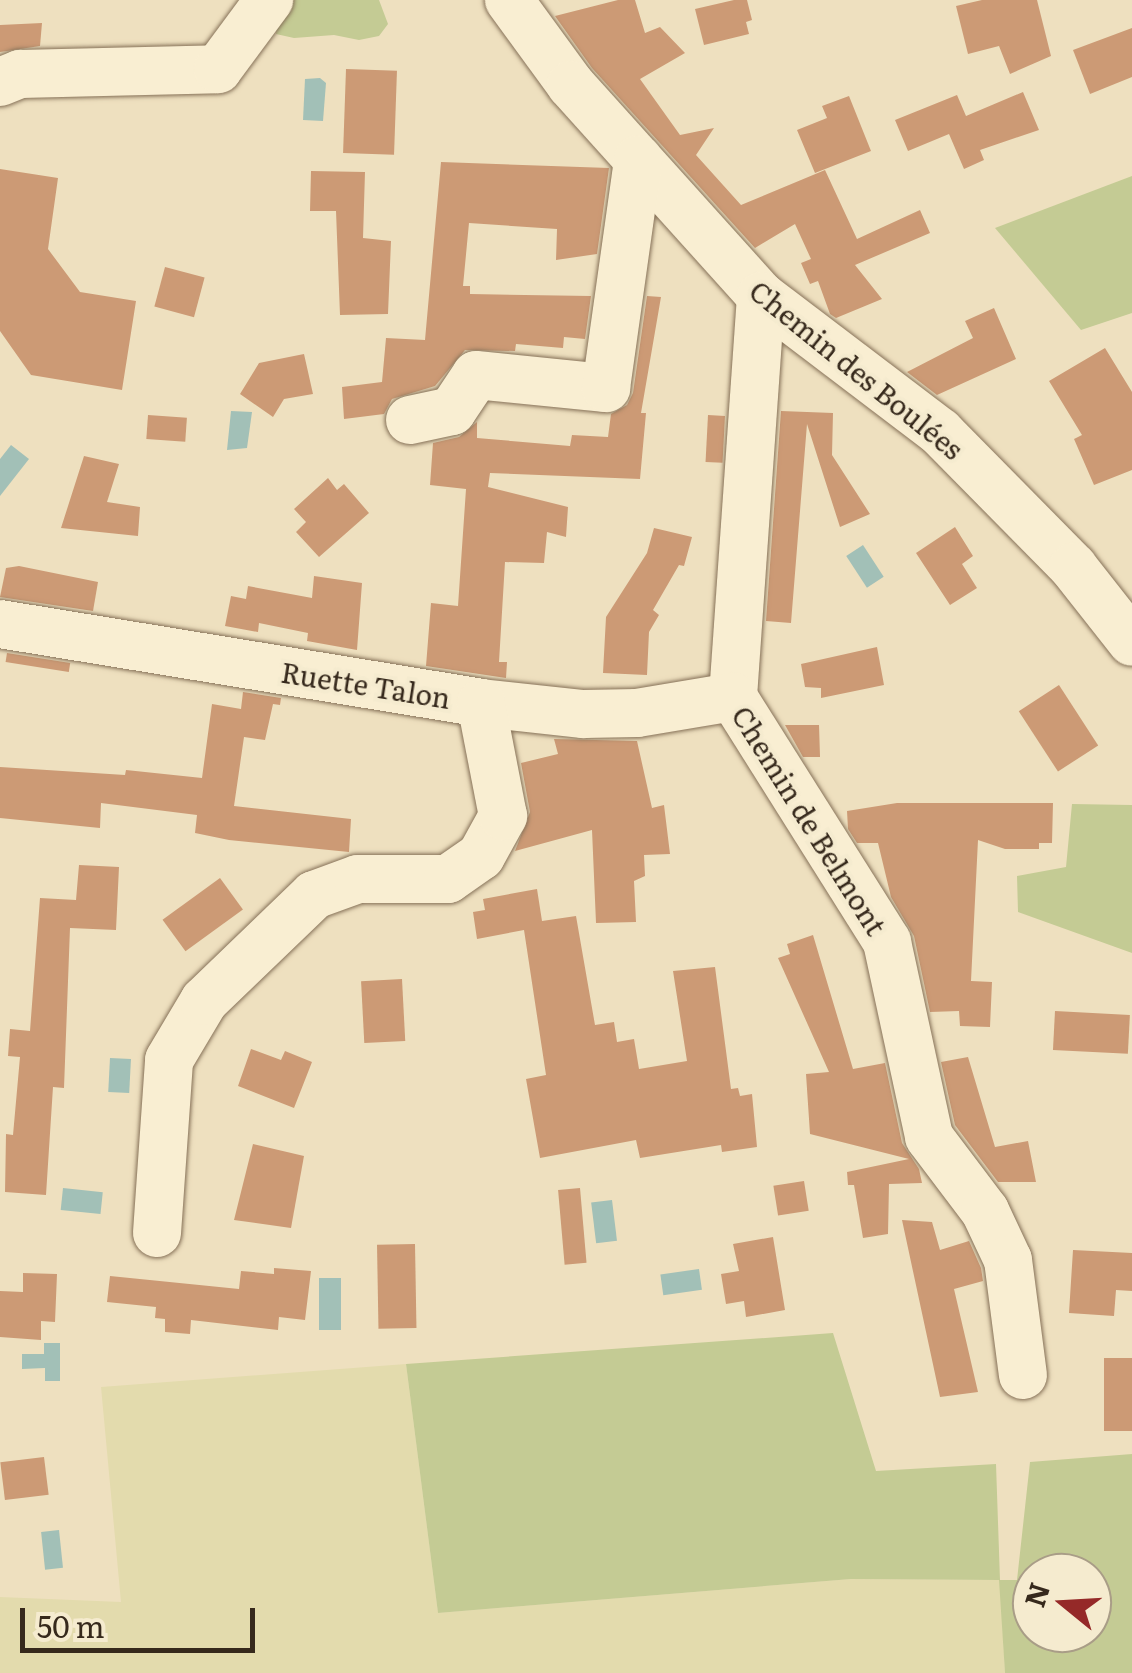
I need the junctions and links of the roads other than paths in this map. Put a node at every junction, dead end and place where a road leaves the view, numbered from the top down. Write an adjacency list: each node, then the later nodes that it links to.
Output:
1 (269, 0): 3 (street)
2 (509, 0): 4 (street, Chemin des Boulées)
3 (0, 82)
4 (638, 159): 5 (street, Chemin des Boulées); 6 (street)
5 (761, 296): 8 (street, Chemin des Boulées); 9 (street, Chemin de Belmont)
6 (410, 420)
7 (0, 624): 10 (street, Ruette Talon)
8 (1132, 642)
9 (734, 697): 10 (street, Ruette Talon); 12 (street, Chemin de Belmont)
10 (481, 703): 11 (street)
11 (158, 1233)
12 (1023, 1375)

